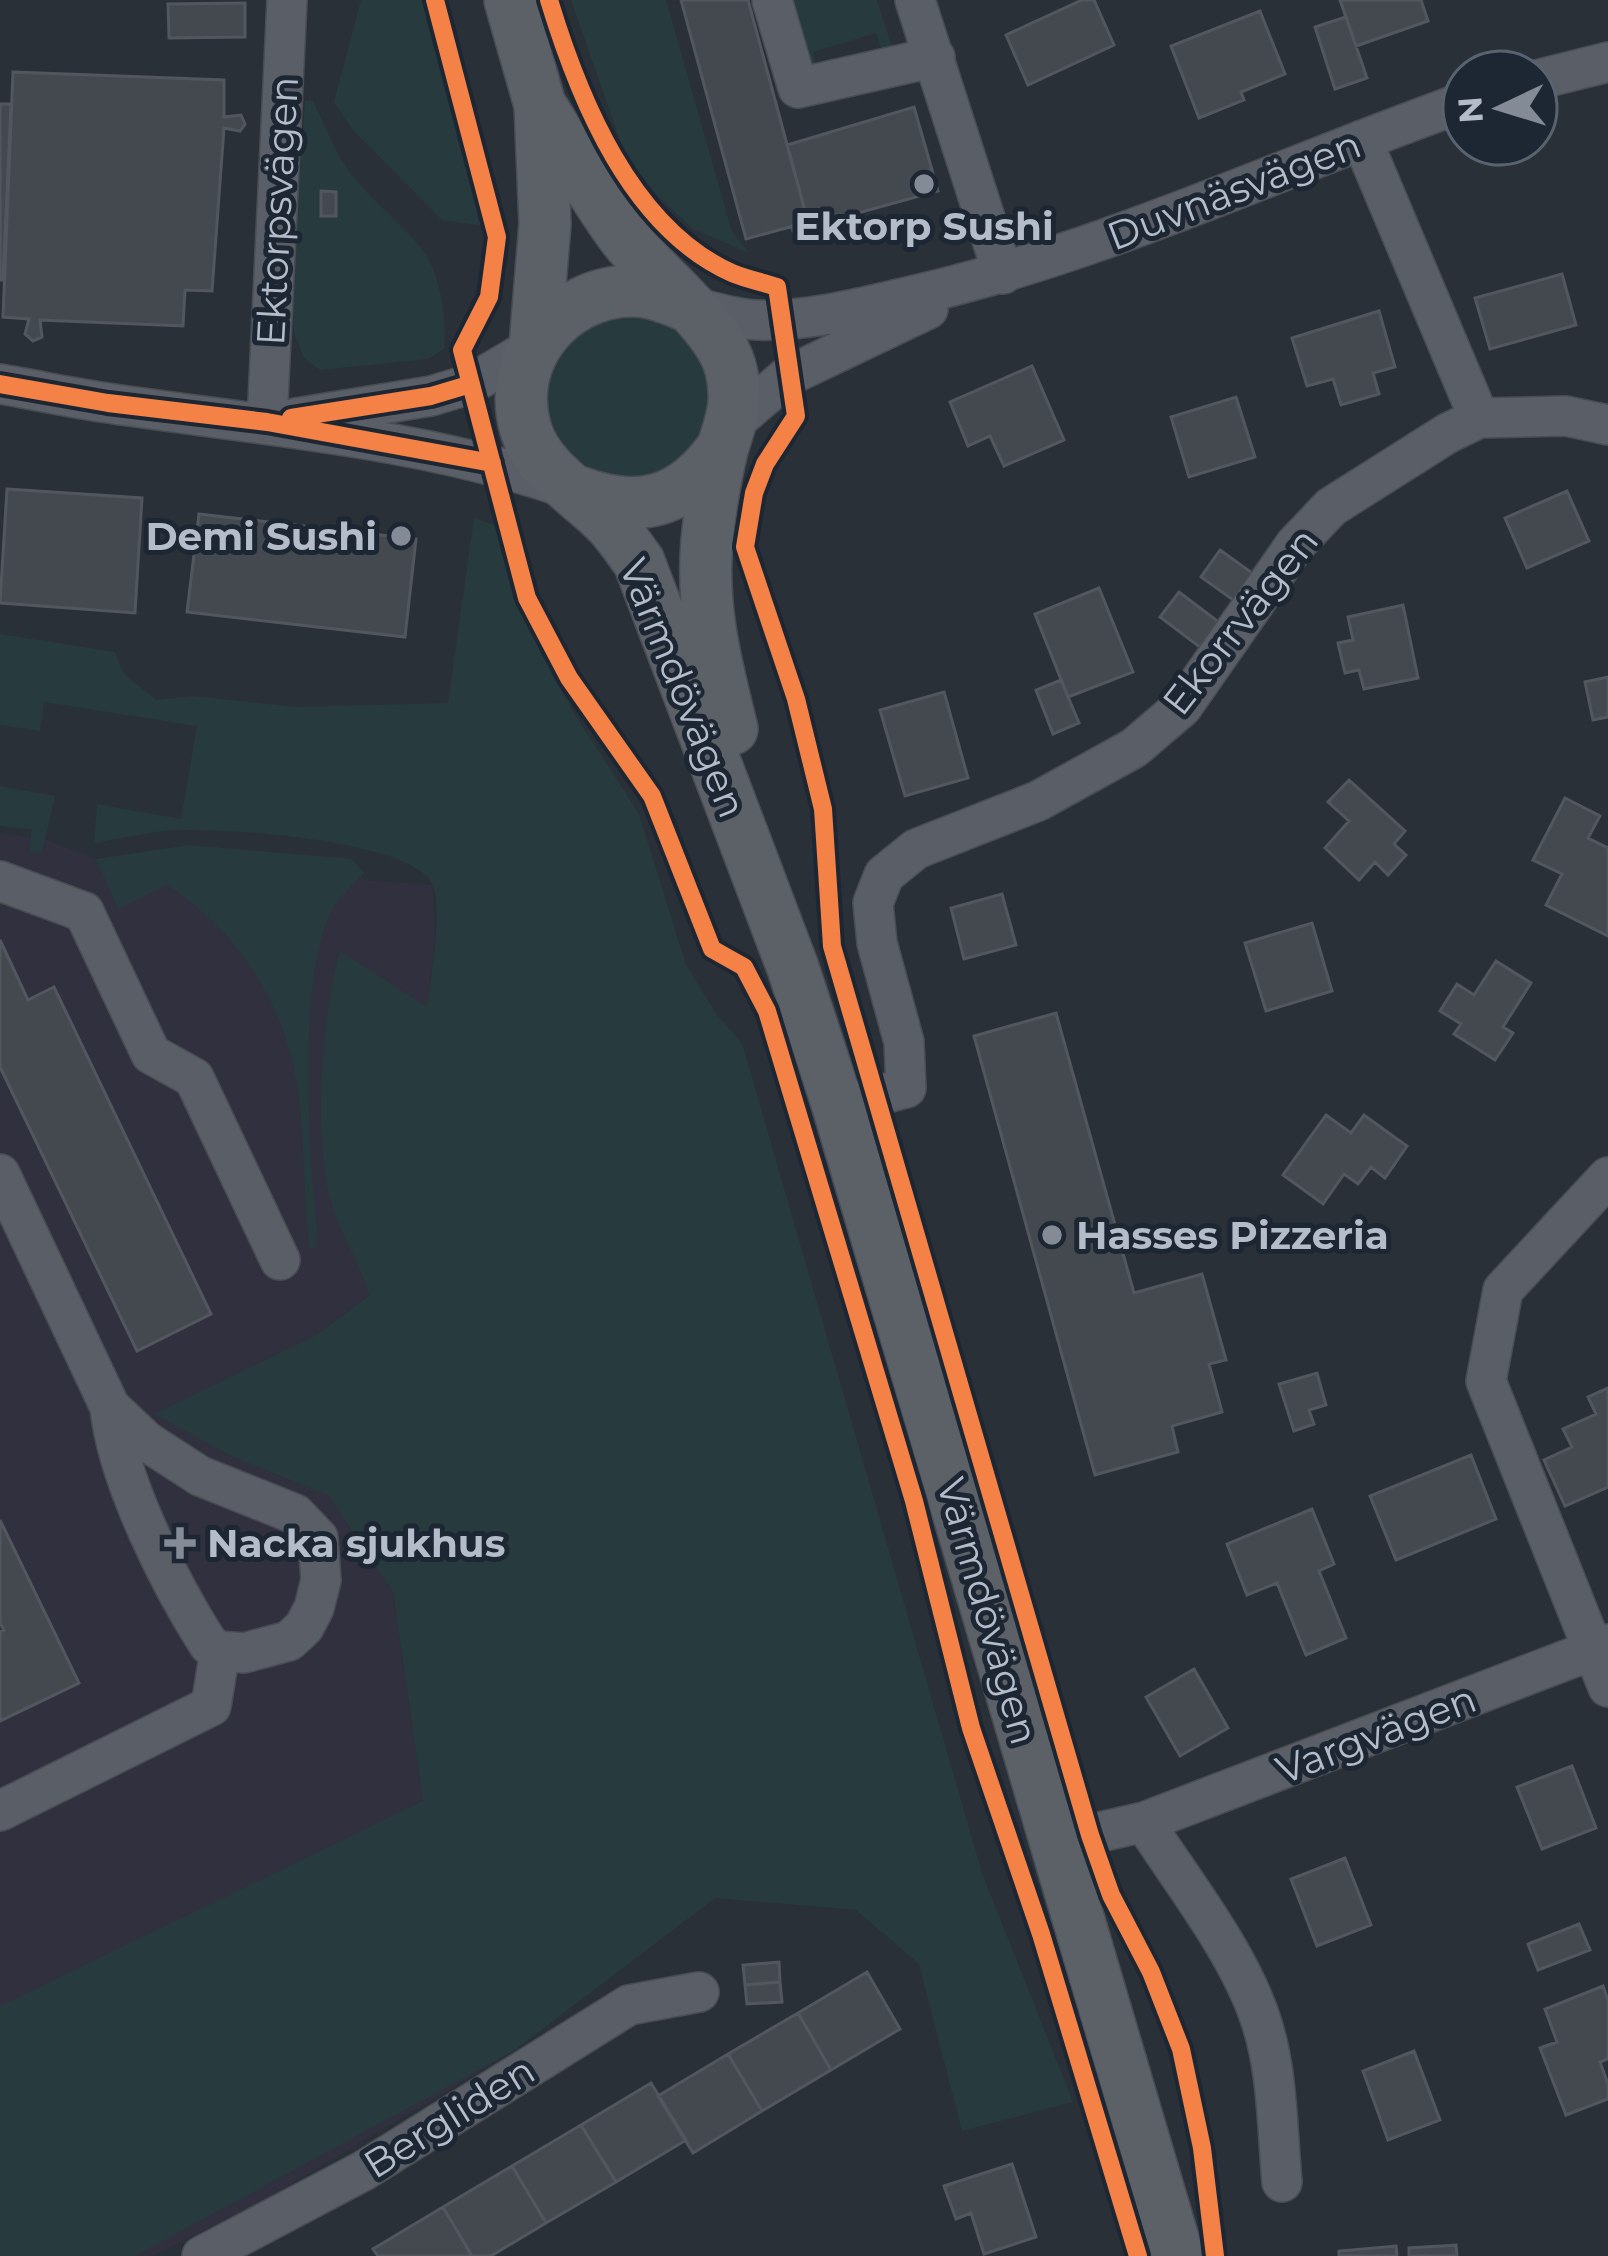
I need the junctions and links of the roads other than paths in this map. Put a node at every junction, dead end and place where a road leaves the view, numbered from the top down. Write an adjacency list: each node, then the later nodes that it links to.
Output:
1 (287, 0): 16 (street, Ektorpsvägen)
2 (509, 0): 8 (main road, Värmdövägen)
3 (772, 0): 5 (street)
4 (915, 0): 5 (street)
5 (935, 57): 11 (street)
6 (1608, 62): 7 (street)
7 (1560, 74)
8 (540, 105): 12 (main road, Värmdövägen); 13 (main road, Värmdövägen)
9 (1440, 111): 10 (street, Duvnäsvägen)
10 (1362, 140): 11 (street, Duvnäsvägen); 15 (street)
11 (1003, 274): 12 (street, Duvnäsvägen); 18 (street, Duvnäsvägen)
12 (685, 305): 13 (main road); 18 (main road, Värmdövägen)
13 (535, 346): 16 (street); 19 (main road, Värmdövägen)
14 (0, 384): 16 (street)
15 (1479, 418): 17 (street, Ekorrvägen); 22 (street, Ekorrvägen)
16 (267, 422): 19 (street)
17 (1608, 425)
18 (728, 435): 19 (main road, Värmdövägen); 21 (main road, Värmdövägen)
19 (576, 491): 21 (main road, Värmdövägen)
20 (0, 881): 25 (street)
21 (793, 968): 22 (main road, Värmdövägen)
22 (838, 1106): 32 (main road, Värmdövägen)
23 (0, 1174): 26 (street)
24 (1608, 1178): 27 (street)
25 (280, 1260)
26 (110, 1408): 28 (street); 28 (street)
27 (1600, 1648): 29 (street); 31 (street, Vargvägen)
28 (220, 1651): 30 (street)
29 (1608, 1687)
30 (0, 1811)
31 (1144, 1822): 32 (street, Vargvägen); 34 (street)
32 (1056, 1842): 36 (main road, Värmdövägen)
33 (699, 1992): 35 (street, Bergliden)
34 (1282, 2182)
35 (202, 2256)
36 (1178, 2256)

